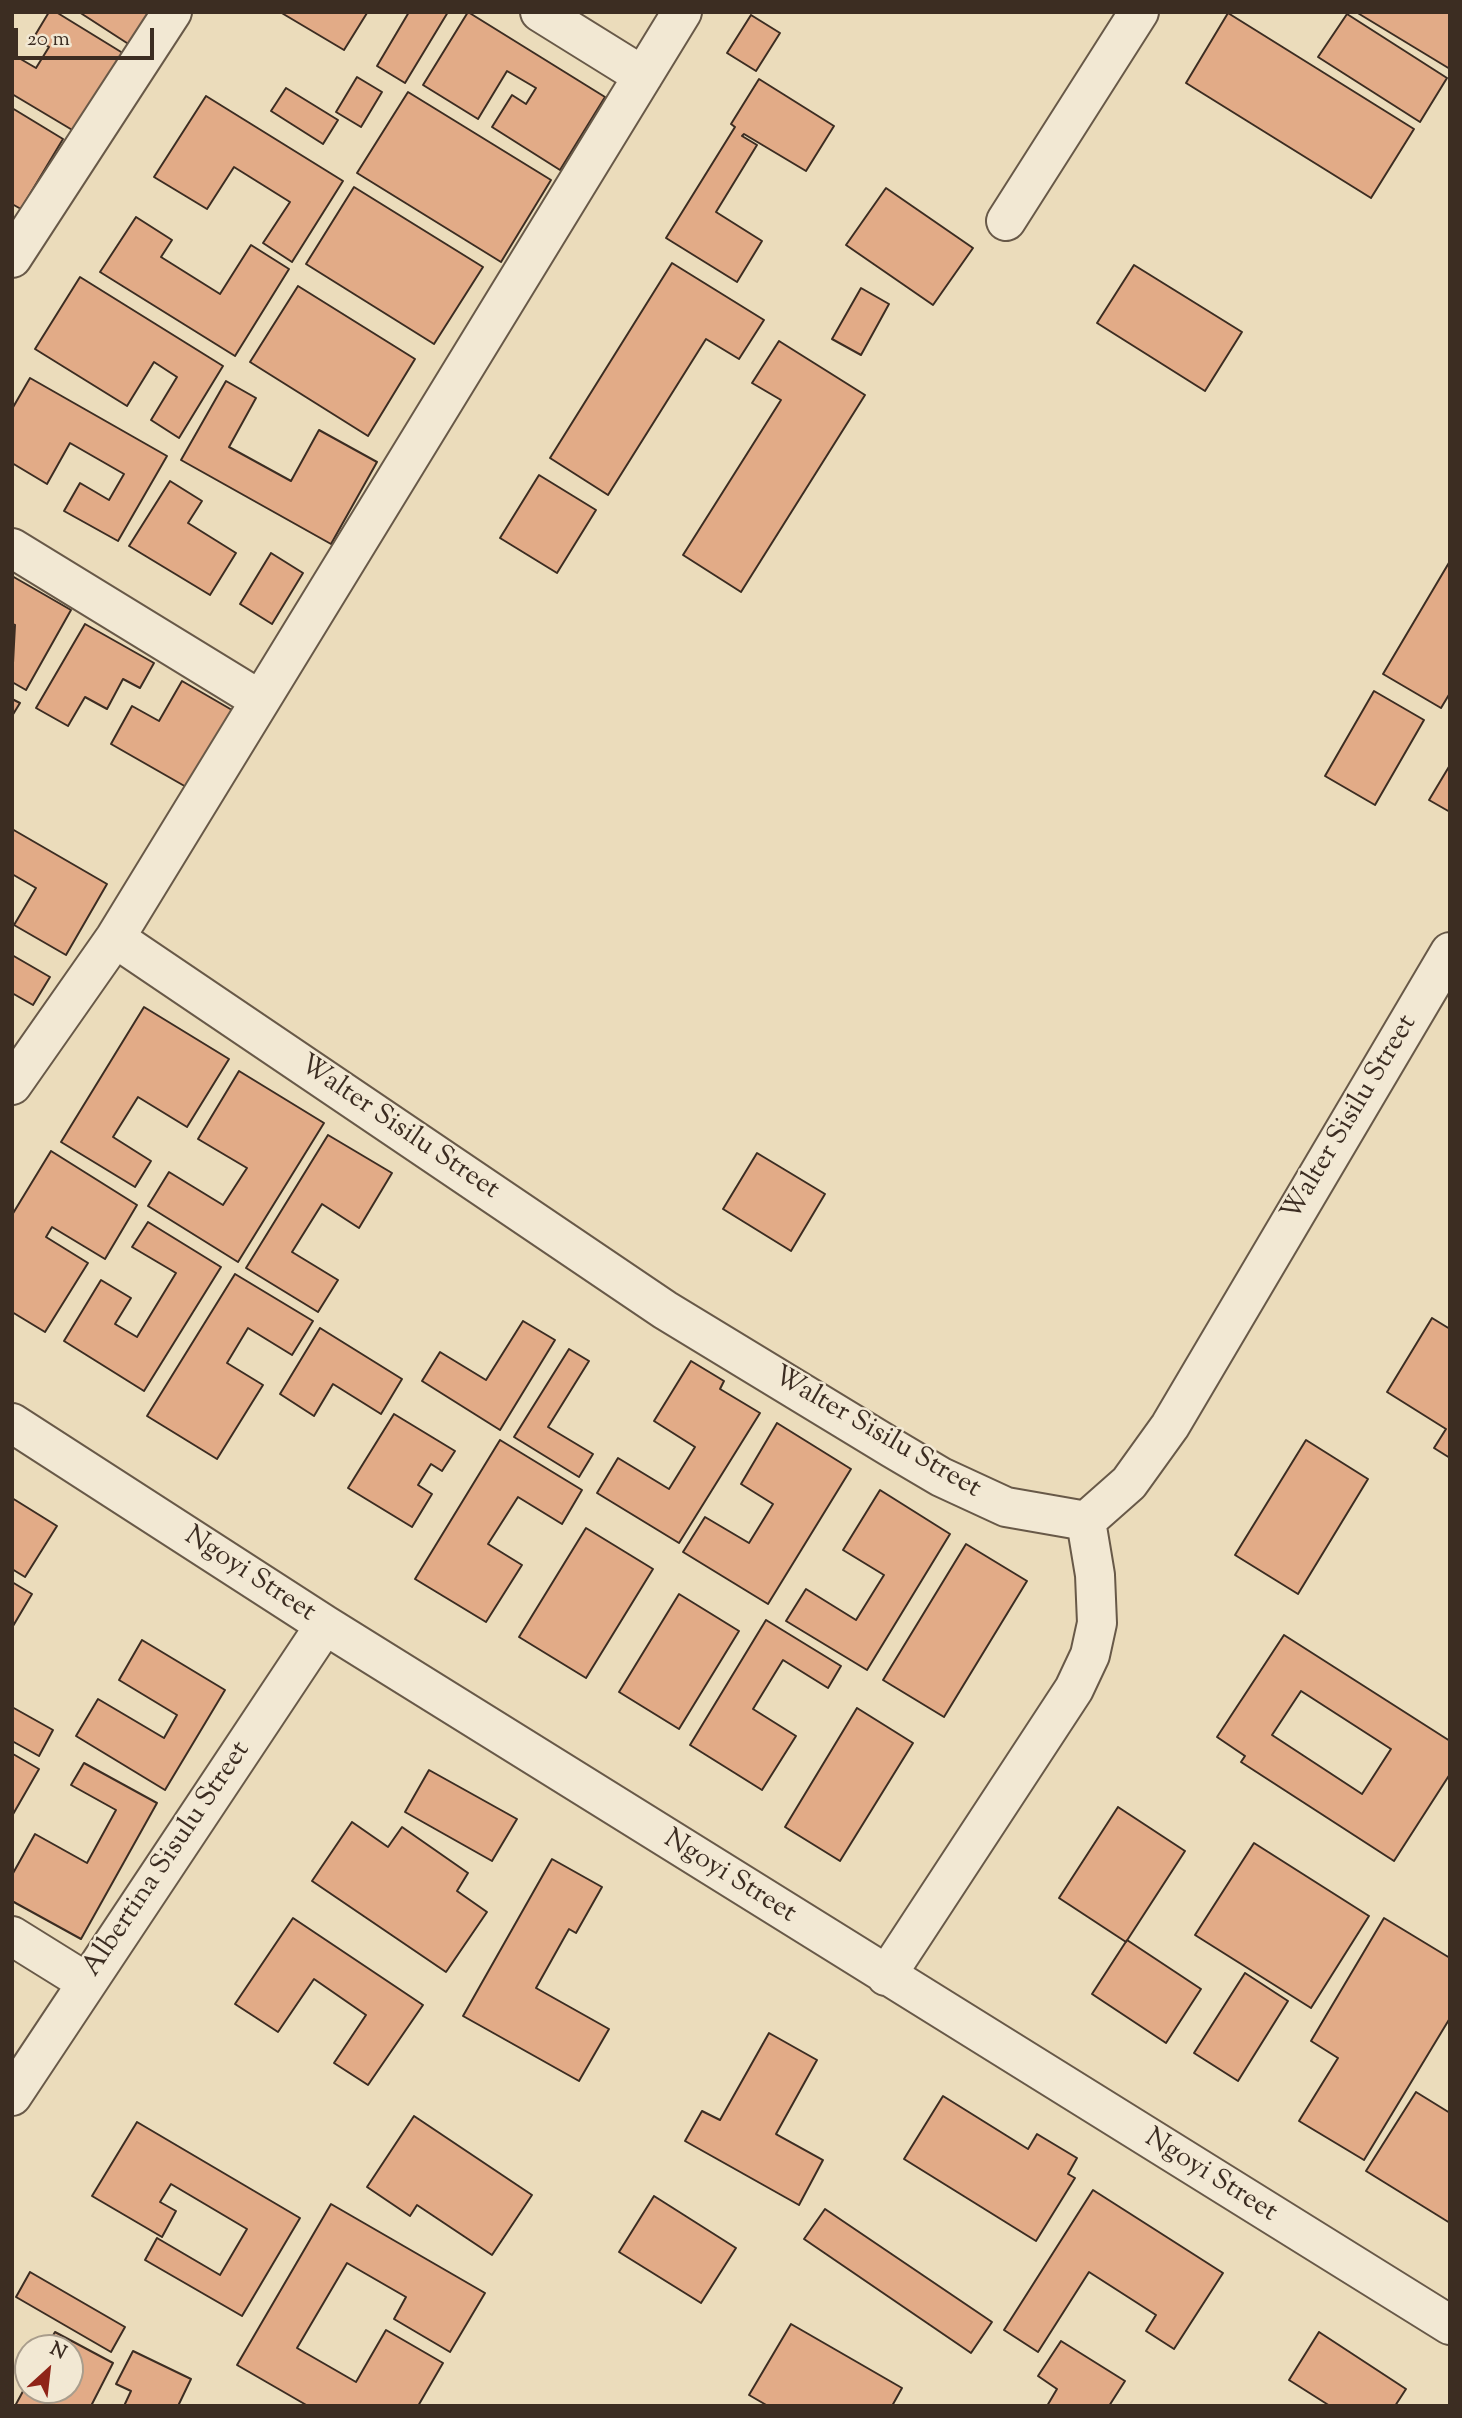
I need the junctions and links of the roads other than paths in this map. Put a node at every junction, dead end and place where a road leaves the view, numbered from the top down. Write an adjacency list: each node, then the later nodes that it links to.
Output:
1 (173, 12): 7 (street)
2 (540, 12): 5 (street)
3 (682, 12): 5 (street)
4 (1139, 12): 6 (street)
5 (643, 76): 9 (street)
6 (1006, 221)
7 (12, 258)
8 (12, 548): 9 (street)
9 (260, 700): 10 (street)
10 (115, 939): 12 (street); 14 (street, Walter Sisilu Street)
11 (1450, 952): 14 (street, Walter Sisilu Street)
12 (12, 1085)
13 (12, 1423): 15 (street, Ngoyi Street)
14 (1086, 1521): 17 (street)
15 (325, 1625): 17 (street, Ngoyi Street); 18 (street, Albertina Sisulu Street)
16 (12, 1936): 18 (street)
17 (886, 1976): 20 (street, Ngoyi Street)
18 (86, 1982): 19 (street, Albertina Sisulu Street)
19 (12, 2096)
20 (1450, 2325)

